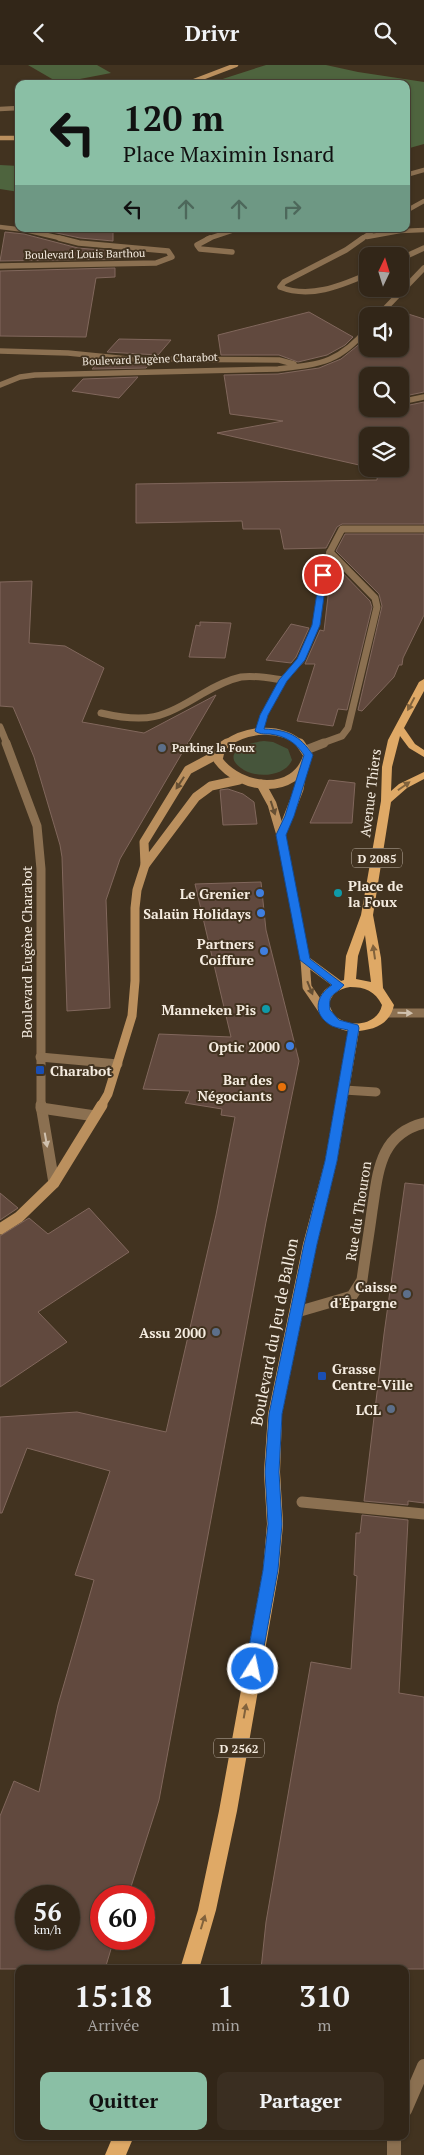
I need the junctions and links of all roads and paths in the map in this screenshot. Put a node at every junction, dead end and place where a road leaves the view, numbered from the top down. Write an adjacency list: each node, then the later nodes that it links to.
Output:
1 (236, 65): 2 (main road)
2 (197, 80)
3 (15, 108): 4 (street)
4 (0, 109)
5 (0, 138): 6 (main road)
6 (15, 138)
7 (424, 170): 8 (street)
8 (410, 174)
9 (424, 201): 10 (street)
10 (410, 209)
11 (0, 227): 12 (street, Boulevard Louis Barthou)
12 (15, 229)
13 (424, 230): 14 (street)
14 (410, 231)
15 (34, 232): 23 (street, Boulevard Louis Barthou)
16 (228, 232): 21 (street)
17 (372, 232): 19 (street)
18 (394, 232): 19 (street)
19 (366, 237): 25 (street)
20 (424, 248): 22 (street)
21 (232, 252)
22 (409, 255)
23 (0, 266)
24 (424, 268): 26 (street)
25 (359, 277)
26 (387, 307)
27 (359, 339): 29 (street, Boulevard Eugène Charabot)
28 (0, 351): 29 (street)
29 (302, 366): 30 (street, Boulevard Eugène Charabot)
30 (0, 385)
31 (424, 397): 32 (street)
32 (409, 400)
33 (424, 529): 34 (street)
34 (330, 552): 35 (street); 41 (street)
35 (284, 680): 37 (street); 40 (street)
36 (424, 682): 39 (main road, Avenue Thiers / D 2085, one-way to 39)
37 (101, 713)
38 (0, 727): 59 (street, Boulevard Eugène Charabot)
39 (399, 727): 43 (main road); 48 (main road, Avenue Thiers / D 2085)
40 (259, 731): 41 (main road); 42 (main road)
41 (306, 750): 44 (main road)
42 (218, 754): 46 (main road); 50 (main road, one-way to 50)
43 (424, 754)
44 (302, 772): 47 (main road); 49 (main road)
45 (424, 775): 48 (main road, one-way to 45)
46 (239, 780): 47 (main road); 50 (main road)
47 (260, 784): 49 (main road, one-way to 49)
48 (386, 801): 51 (main road, Avenue Thiers / D 2085)
49 (281, 835): 52 (main road)
50 (144, 865): 60 (main road)
51 (367, 915): 53 (main road, Avenue Thiers / D 2085); 54 (main road, Avenue Thiers / D 2085, one-way to 51)
52 (305, 960): 53 (main road); 55 (main road, one-way to 55)
53 (345, 984): 54 (main road); 55 (main road)
54 (377, 989): 56 (main road)
55 (324, 1012): 58 (main road)
56 (387, 1013): 57 (street, one-way to 57); 58 (main road)
57 (424, 1013)
58 (354, 1028): 61 (main road, Boulevard du Jeu de Ballon / D 2562)
59 (40, 1057): 60 (street); 63 (street, Boulevard Eugène Charabot)
60 (118, 1064): 64 (main road)
61 (344, 1090): 62 (street); 68 (main road, Boulevard du Jeu de Ballon / D 2562)
62 (376, 1092)
63 (41, 1108): 64 (street); 66 (street, Boulevard Eugène Charabot, one-way to 66)
64 (96, 1116): 66 (main road)
65 (424, 1123): 68 (street, Rue du Thouron)
66 (54, 1183): 67 (main road)
67 (0, 1229)
68 (297, 1312): 71 (main road, Boulevard du Jeu de Ballon / D 2562, one-way to 68)
69 (302, 1502): 70 (street)
70 (424, 1514)
71 (190, 1965)
72 (424, 2066): 73 (street)
73 (409, 2102)
74 (122, 2140): 76 (main road)
75 (394, 2140): 77 (street)
76 (115, 2155)
77 (394, 2155)

